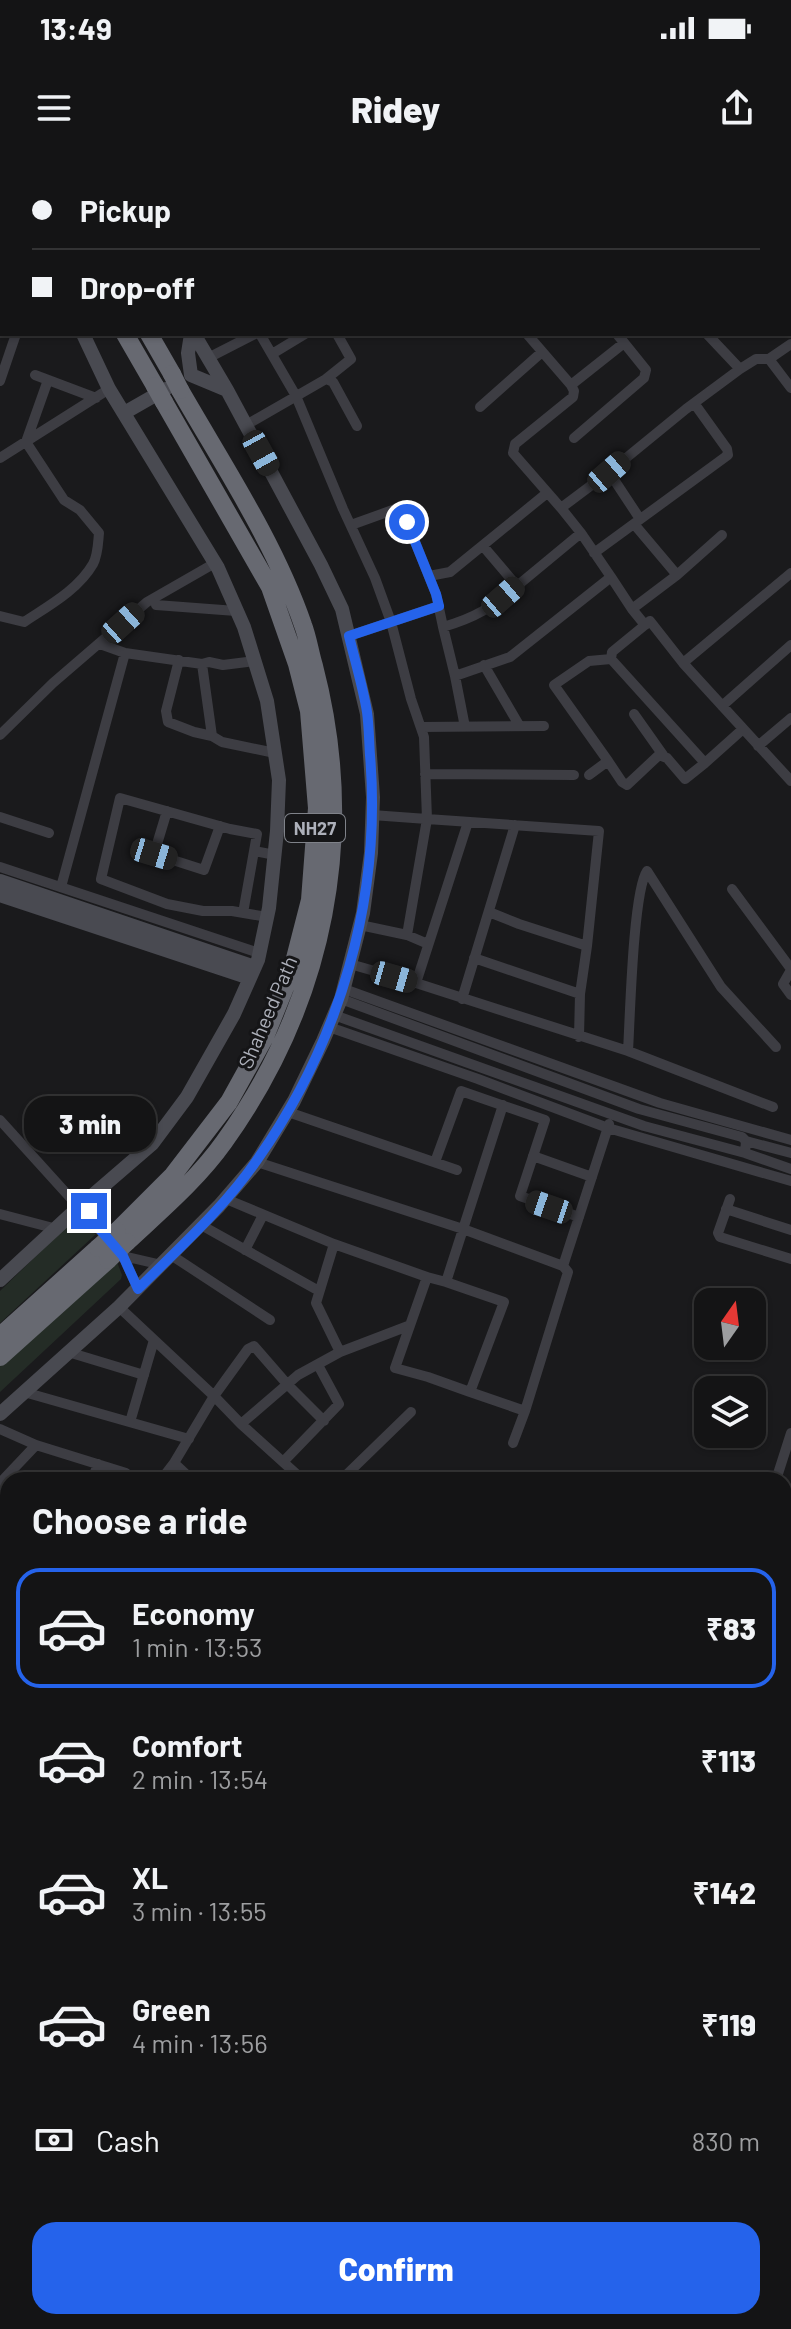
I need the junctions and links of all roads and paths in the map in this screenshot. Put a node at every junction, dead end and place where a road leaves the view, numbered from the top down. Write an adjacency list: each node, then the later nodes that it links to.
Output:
1 (15, 336): 26 (street)
2 (84, 336): 29 (street)
3 (126, 336): 154 (highway, Shaheed Path / NH27)
4 (150, 336): 25 (highway, Shaheed Path / NH27)
5 (178, 336): 17 (street)
6 (192, 336): 17 (street)
7 (193, 336): 19 (street)
8 (253, 336): 19 (street)
9 (258, 336): 18 (street)
10 (302, 336): 18 (street)
11 (338, 336): 23 (street)
12 (530, 336): 16 (street)
13 (709, 336): 21 (street)
14 (621, 339): 27 (street); 38 (street)
15 (791, 344): 20 (street)
16 (542, 352): 27 (street); 34 (street)
17 (188, 353): 25 (street)
18 (272, 354): 31 (street)
19 (208, 358): 30 (street)
20 (769, 359): 21 (street); 28 (street)
21 (740, 369): 33 (street)
22 (35, 375): 24 (street)
23 (326, 379): 31 (street); 37 (street)
24 (48, 380): 32 (street); 39 (street)
25 (181, 380): 30 (street); 35 (street); 154 (highway, Shaheed Path / NH27)
26 (0, 381)
27 (571, 385): 42 (street)
28 (791, 388)
29 (109, 389): 32 (street); 35 (street)
30 (227, 390): 36 (street)
31 (296, 396): 36 (street); 45 (street)
32 (96, 398): 39 (street)
33 (694, 403): 41 (street); 44 (street)
34 (480, 407)
35 (124, 413): 50 (street)
36 (246, 425): 64 (street)
37 (357, 426)
38 (574, 438)
39 (26, 442): 40 (street); 60 (street)
40 (0, 458)
41 (609, 472): 43 (street); 44 (street)
42 (547, 493): 43 (street); 48 (street)
43 (561, 508): 46 (street)
44 (637, 521): 49 (street); 52 (street)
45 (351, 525): 53 (street); 61 (street)
46 (581, 533): 49 (street); 55 (street)
47 (722, 535): 52 (street)
48 (483, 546): 53 (street); 55 (street)
49 (594, 553): 54 (street)
50 (215, 563): 59 (street); 65 (street)
51 (791, 573): 71 (street)
52 (677, 575): 58 (street)
53 (429, 576): 57 (street)
54 (611, 577): 58 (street); 73 (street)
55 (517, 586): 63 (street)
56 (156, 605): 59 (street)
57 (439, 606): 61 (street); 63 (street)
58 (632, 609): 62 (street)
59 (236, 611): 70 (street)
60 (0, 616)
61 (391, 622): 64 (street); 80 (street)
62 (645, 625): 68 (street); 71 (street)
63 (443, 627): 74 (street)
64 (349, 636): 95 (street)
65 (100, 644): 67 (street); 83 (street)
66 (791, 645): 75 (street)
67 (125, 653): 69 (street); 106 (street)
68 (611, 659): 88 (street); 89 (street)
69 (179, 660): 72 (street); 84 (street)
70 (255, 661): 72 (street); 86 (street)
71 (683, 663): 75 (street)
72 (202, 664): 84 (street)
73 (484, 665): 74 (street); 78 (street)
74 (455, 676): 81 (street)
75 (722, 706): 82 (street)
76 (634, 714): 87 (street)
77 (791, 718): 85 (street)
78 (519, 725): 79 (street); 81 (street)
79 (544, 726)
80 (421, 727): 81 (street); 90 (street)
81 (465, 727)
82 (743, 729): 85 (street); 89 (street)
83 (0, 735)
84 (212, 736): 86 (street)
85 (758, 746): 93 (street)
86 (275, 753): 103 (street)
87 (663, 755): 88 (street); 89 (street)
88 (608, 761): 92 (street)
89 (705, 763)
90 (425, 774): 91 (street); 97 (street)
91 (574, 775)
92 (589, 775)
93 (791, 781)
94 (167, 811): 100 (street); 100 (street); 110 (street)
95 (372, 815): 97 (street); 112 (street)
96 (0, 817): 101 (street)
97 (427, 819): 98 (street); 113 (street)
98 (468, 822): 99 (street); 114 (street)
99 (515, 825): 109 (street); 115 (street)
100 (220, 826): 102 (street)
101 (49, 833)
102 (254, 851): 103 (street); 110 (street)
103 (275, 855): 111 (street)
104 (0, 867): 106 (street)
105 (0, 881): 118 (street)
106 (61, 887): 118 (street)
107 (732, 889): 119 (street)
108 (0, 895): 118 (street)
109 (489, 912): 115 (street); 116 (street)
110 (243, 913): 111 (street)
111 (267, 917): 118 (street)
112 (360, 925): 113 (street); 117 (street)
113 (407, 935): 114 (street)
114 (428, 944): 120 (street)
115 (587, 946): 122 (street)
116 (474, 958): 122 (street); 124 (street)
117 (350, 964): 120 (street); 121 (street)
118 (255, 966): 148 (street)
119 (791, 970): 123 (street)
120 (416, 983): 124 (street)
121 (342, 994): 125 (street); 135 (street); 136 (street)
122 (580, 994): 126 (street)
123 (791, 995)
124 (462, 999): 126 (street)
125 (332, 1021): 131 (street); 132 (street); 134 (street)
126 (579, 1037): 128 (street)
127 (776, 1047): 128 (street)
128 (628, 1051): 130 (street)
129 (503, 1105): 138 (street); 140 (street); 151 (street)
130 (773, 1107)
131 (288, 1112): 139 (street); 140 (street)
132 (612, 1114): 134 (street); 136 (street)
133 (0, 1120): 148 (street)
134 (608, 1128): 143 (street); 144 (street)
135 (791, 1140)
136 (746, 1147): 137 (street); 141 (street)
137 (791, 1153)
138 (533, 1156): 143 (street); 149 (street)
139 (257, 1162): 145 (street); 151 (street)
140 (435, 1162): 142 (street)
141 (791, 1169)
142 (457, 1170)
143 (592, 1177): 149 (street)
144 (791, 1181)
145 (226, 1199): 147 (street); 150 (street)
146 (0, 1214): 148 (street)
147 (263, 1215): 153 (street); 155 (street)
148 (79, 1217): 154 (street); 160 (street)
149 (579, 1217): 158 (street)
150 (201, 1225): 155 (street); 157 (street)
151 (463, 1229): 158 (street); 161 (street)
152 (791, 1230): 156 (street)
153 (334, 1244): 159 (street); 163 (street)
154 (115, 1247): 157 (street); 162 (street); 167 (highway, Shaheed Path / NH27); 171 (highway, Shaheed Path / NH27)
155 (245, 1250): 163 (street)
156 (791, 1259)
157 (166, 1260): 162 (street); 165 (street)
158 (563, 1266): 178 (street)
159 (427, 1277): 161 (street); 166 (street)
160 (0, 1280)
161 (446, 1282): 176 (street)
162 (138, 1289): 164 (street)
163 (319, 1291): 170 (street)
164 (119, 1307): 168 (street); 169 (street)
165 (270, 1320)
166 (408, 1326): 170 (street); 176 (street)
167 (0, 1336)
168 (154, 1340): 173 (street); 177 (street)
169 (68, 1352): 173 (street); 175 (street)
170 (340, 1352): 172 (street)
171 (0, 1357)
172 (318, 1365): 174 (street); 181 (street)
173 (144, 1375): 182 (street)
174 (287, 1384): 177 (street); 181 (street); 183 (street)
175 (24, 1392): 180 (street); 182 (street)
176 (470, 1392): 178 (street)
177 (214, 1396): 183 (street); 186 (street)
178 (525, 1411): 187 (street)
179 (411, 1412): 199 (street)
180 (0, 1414)
181 (324, 1421): 189 (street)
182 (130, 1422): 186 (street)
183 (241, 1424): 189 (street)
184 (0, 1429): 188 (street)
185 (791, 1433): 190 (street)
186 (189, 1439): 191 (street)
187 (513, 1443)
188 (36, 1445): 192 (street); 193 (street)
189 (283, 1462): 198 (street)
190 (787, 1462)
191 (174, 1463): 196 (street); 197 (street)
192 (98, 1464): 194 (street); 195 (street)
193 (11, 1472)
194 (95, 1472)
195 (123, 1472)
196 (167, 1472)
197 (184, 1472)
198 (295, 1472)
199 (349, 1472)

